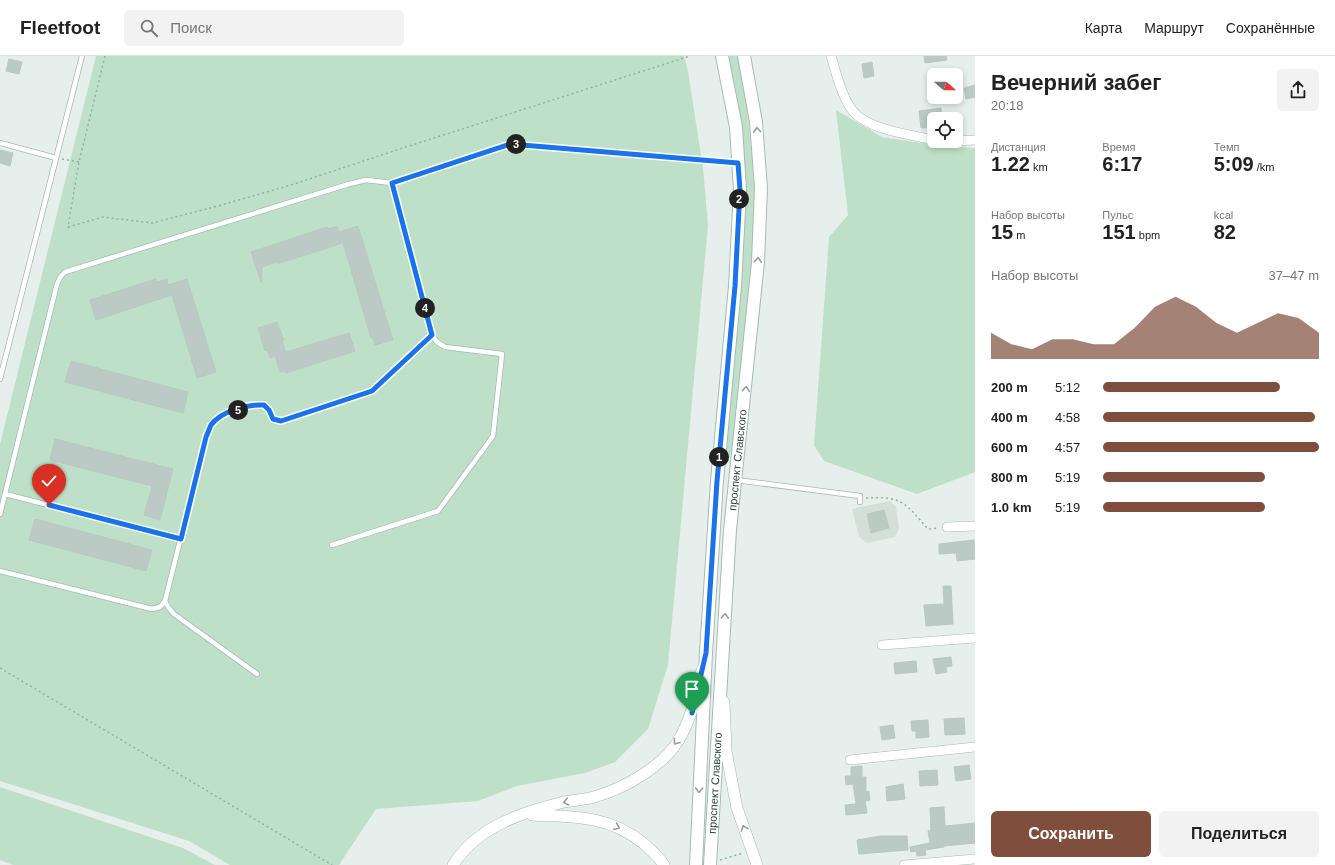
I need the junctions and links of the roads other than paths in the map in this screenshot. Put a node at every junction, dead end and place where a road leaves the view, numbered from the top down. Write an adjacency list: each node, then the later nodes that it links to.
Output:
1 (82, 56): 9 (lane)
2 (722, 56): 10 (main road, проспект Славского)
3 (744, 56): 14 (main road, проспект Славского, one-way to 3)
4 (831, 56): 5 (street)
5 (927, 138)
6 (975, 140): 7 (street)
7 (963, 141)
8 (0, 143): 9 (lane)
9 (56, 158): 13 (lane)
10 (738, 163): 11 (lane); 26 (main road, проспект Славского)
11 (392, 183): 12 (lane); 15 (lane)
12 (432, 335): 20 (lane); 21 (lane)
13 (0, 379)
14 (736, 480): 16 (lane); 27 (main road, проспект Славского, one-way to 14)
15 (5, 494): 17 (lane); 20 (lane)
16 (860, 500)
17 (0, 514)
18 (975, 526): 19 (street)
19 (947, 527)
20 (181, 539): 23 (lane)
21 (332, 545)
22 (0, 571): 23 (lane)
23 (165, 601): 28 (lane)
24 (975, 638): 25 (street)
25 (882, 646)
26 (706, 653): 31 (street, one-way to 31); 35 (main road, проспект Славского, one-way to 35)
27 (723, 655): 36 (main road, проспект Славского); 37 (street, one-way to 27)
28 (257, 674)
29 (975, 747): 30 (street)
30 (850, 760)
31 (523, 814): 33 (street); 34 (street, one-way to 34)
32 (975, 859): 38 (street)
33 (454, 865)
34 (664, 865)
35 (696, 865)
36 (710, 865)
37 (757, 865)
38 (904, 865)

